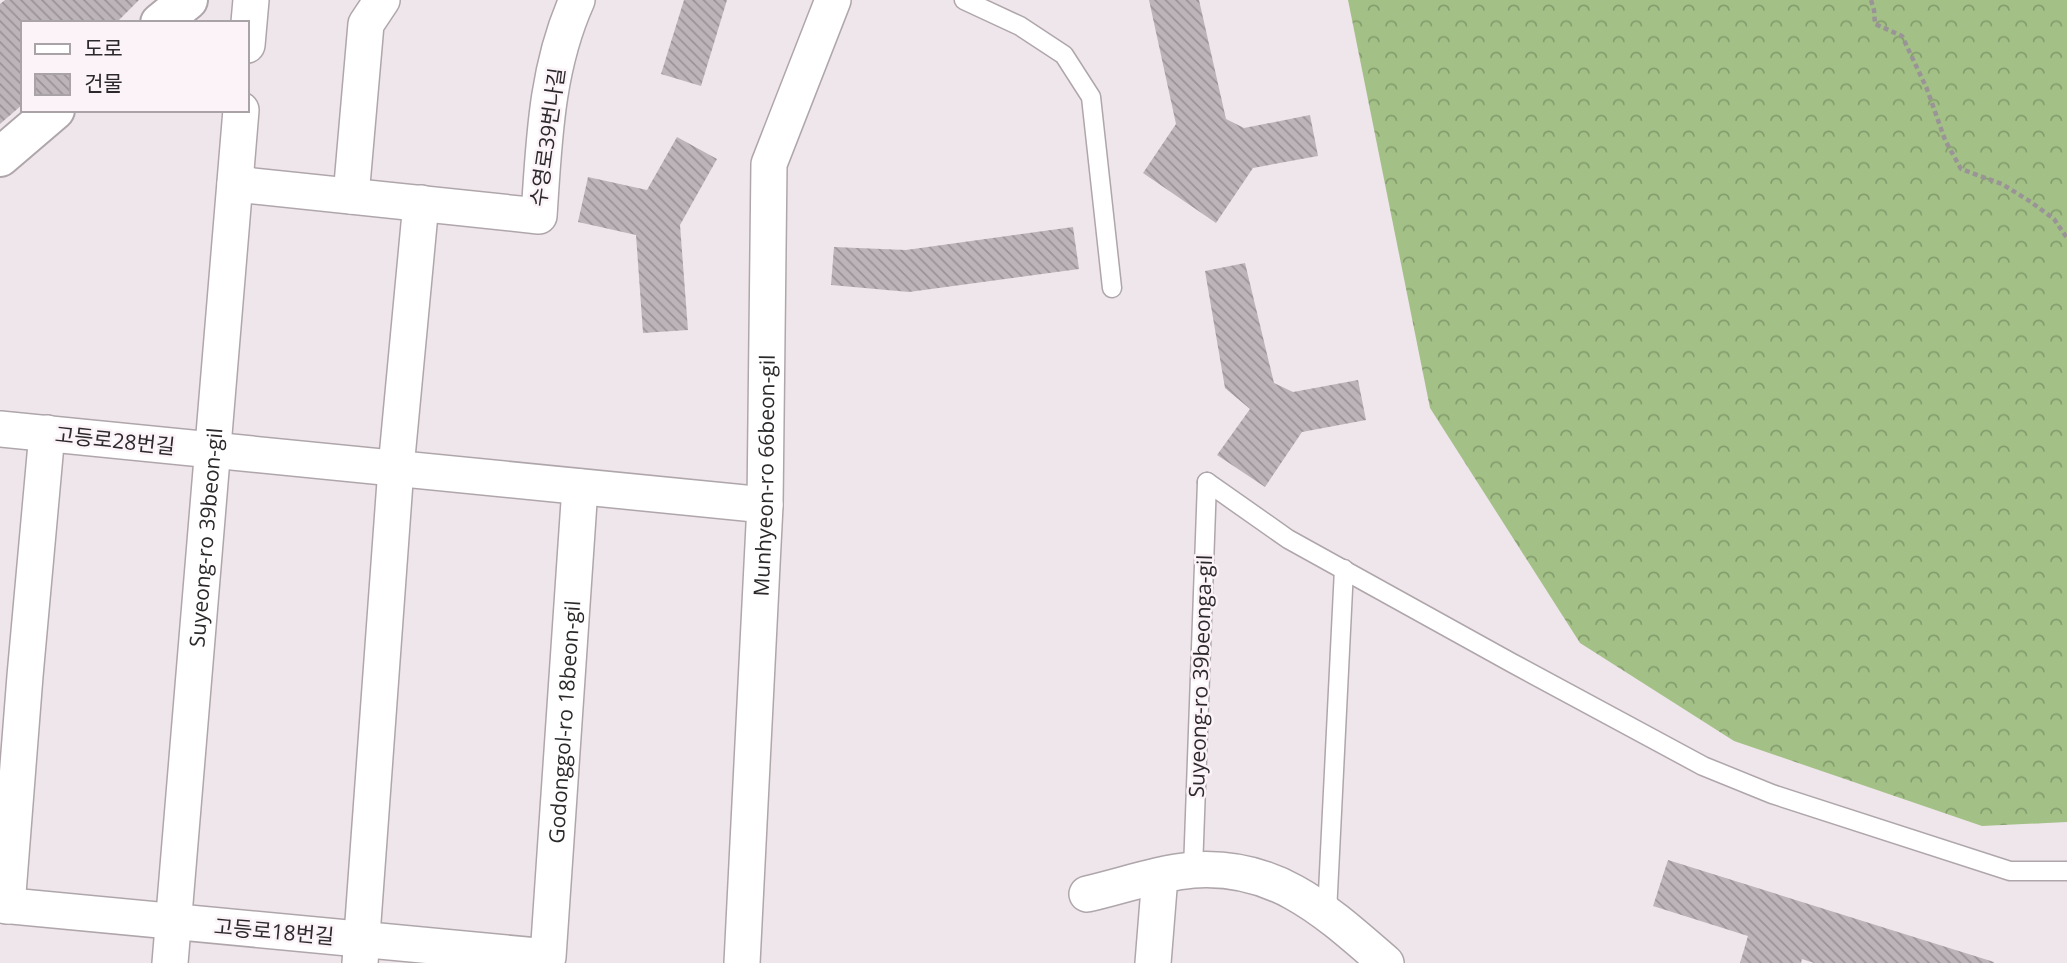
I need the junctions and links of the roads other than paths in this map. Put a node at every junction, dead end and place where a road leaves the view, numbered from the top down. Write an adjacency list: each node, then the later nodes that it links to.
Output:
1 (187, 0): 7 (street)
2 (251, 0): 8 (street)
3 (382, 0): 13 (street)
4 (577, 0): 14 (street, 수영로39번나길)
5 (832, 0): 21 (street, Munhyeon-ro 66beon-gil)
6 (964, 0): 15 (lane)
7 (162, 21)
8 (248, 34)
9 (53, 112): 11 (street)
10 (241, 112): 12 (street, Suyeong-ro 39beon-gil)
11 (0, 157)
12 (235, 184): 13 (street, 수영로39번나길); 18 (street, Suyeong-ro 39beon-gil)
13 (351, 196): 14 (street, 수영로39번나길)
14 (421, 203): 19 (street)
15 (1112, 288)
16 (0, 429): 17 (street, 고등로28번길)
17 (47, 433): 18 (street, 고등로28번길); 26 (street)
18 (213, 450): 19 (street, 고등로28번길); 28 (street, Suyeong-ro 39beon-gil)
19 (396, 468): 20 (street, 고등로28번길); 29 (street)
20 (580, 487): 21 (street, 고등로28번길); 30 (street, Godonggol-ro 18beon-gil)
21 (765, 505): 32 (street, Munhyeon-ro 66beon-gil)
22 (1344, 569): 23 (lane); 24 (lane, Suyeong-ro 39beonga-gil); 27 (lane)
23 (2067, 872)
24 (1177, 873): 25 (street); 27 (street); 33 (street)
25 (1087, 894)
26 (4, 906): 28 (street, 고등로18번길)
27 (1327, 912): 34 (street)
28 (173, 922): 29 (street, 고등로18번길); 31 (street, Suyeong-ro 39beon-gil)
29 (361, 951): 30 (street, 고등로18번길)
30 (548, 957)
31 (170, 963)
32 (742, 963)
33 (1153, 963)
34 (1386, 963)

